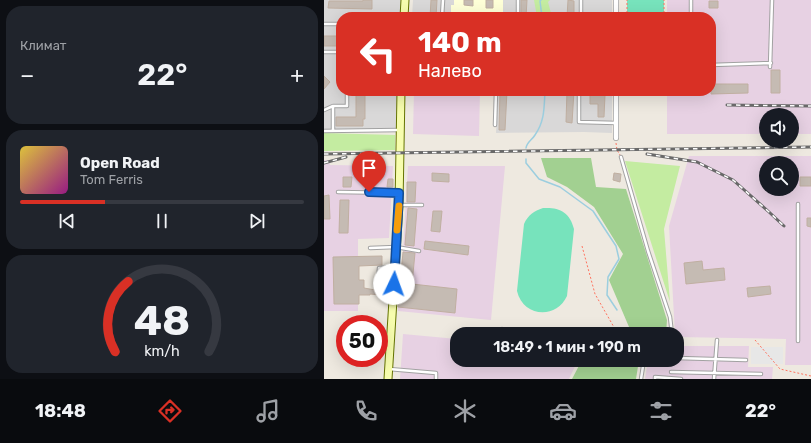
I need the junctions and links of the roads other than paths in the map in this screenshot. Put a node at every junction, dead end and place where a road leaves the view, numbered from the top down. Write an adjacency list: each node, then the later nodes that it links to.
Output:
1 (405, 0): 8 (main road)
2 (443, 0): 9 (lane)
3 (518, 0): 10 (lane)
4 (581, 0): 11 (lane)
5 (616, 0): 12 (street)
6 (690, 0): 13 (lane)
7 (772, 0): 18 (lane)
8 (404, 12)
9 (442, 12)
10 (518, 12)
11 (581, 12)
12 (616, 12)
13 (691, 12)
14 (324, 24): 15 (lane)
15 (336, 24)
16 (324, 52): 17 (lane)
17 (336, 52)
18 (716, 65)
19 (347, 96): 24 (lane)
20 (401, 96): 28 (main road)
21 (496, 96): 27 (lane)
22 (579, 96): 26 (lane)
23 (616, 96): 26 (street)
24 (333, 106): 25 (lane); 30 (lane)
25 (324, 110)
26 (616, 123): 31 (street)
27 (495, 125)
28 (400, 130): 30 (lane); 34 (main road)
29 (324, 131): 30 (lane)
30 (333, 131)
31 (616, 138)
32 (621, 157): 43 (lane)
33 (338, 192): 34 (lane)
34 (399, 193): 35 (main road)
35 (399, 204): 37 (lane); 38 (main road)
36 (798, 204): 45 (lane)
37 (422, 205)
38 (396, 247): 39 (lane); 40 (lane); 41 (main road)
39 (370, 248)
40 (419, 251)
41 (394, 267): 42 (main road); 42 (lane)
42 (394, 284): 50 (main road)
43 (671, 327)
44 (717, 340): 47 (lane)
45 (798, 341)
46 (684, 358): 47 (lane)
47 (715, 358): 48 (lane); 52 (lane)
48 (746, 360)
49 (643, 367): 56 (lane)
50 (389, 369): 54 (main road); 55 (lane)
51 (671, 372): 52 (lane)
52 (714, 372): 53 (lane); 59 (lane)
53 (761, 374)
54 (388, 379)
55 (436, 379)
56 (641, 379)
57 (655, 379): 58 (lane)
58 (681, 379)
59 (714, 379)

